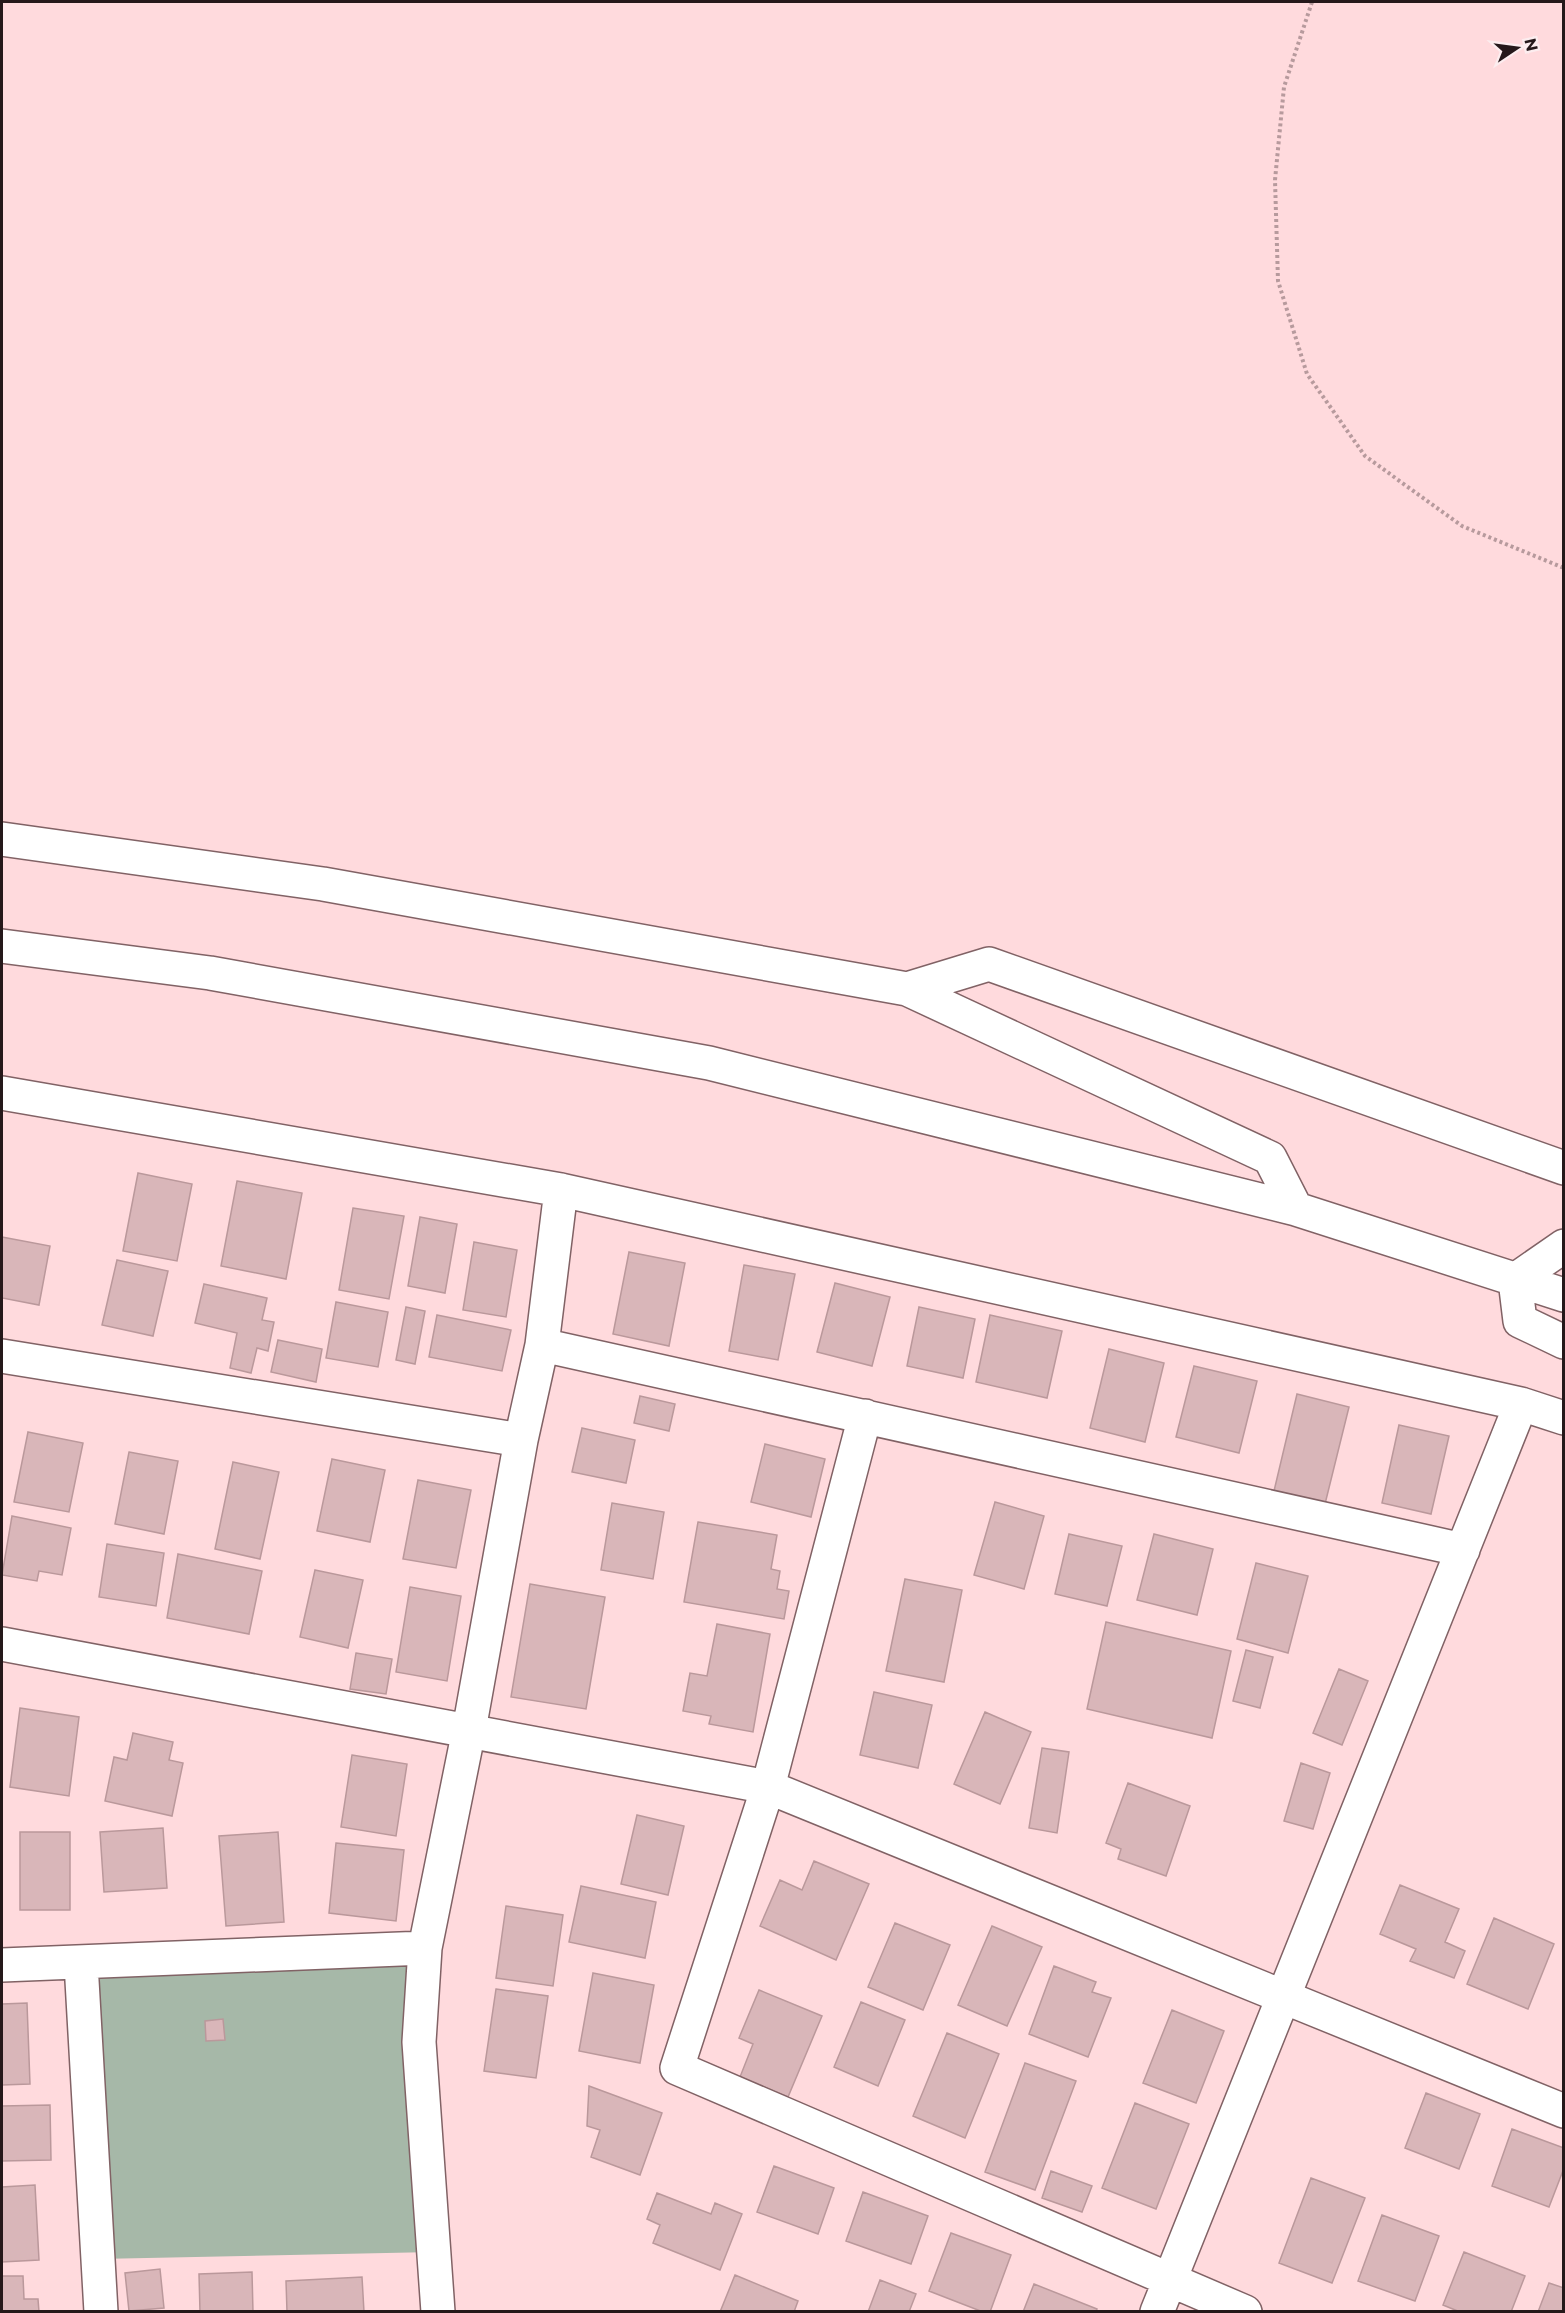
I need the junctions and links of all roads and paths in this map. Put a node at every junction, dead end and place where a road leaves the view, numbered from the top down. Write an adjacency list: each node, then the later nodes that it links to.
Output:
1 (1312, 2): 2 (path)
2 (1563, 568)
3 (2, 839): 5 (street)
4 (2, 946): 9 (street)
5 (907, 989): 7 (street); 9 (street)
6 (2, 1093): 8 (street)
7 (1563, 1168)
8 (561, 1190): 14 (street); 16 (street)
9 (1296, 1209): 11 (street)
10 (1563, 1246): 11 (street)
11 (1515, 1280): 12 (street); 13 (street)
12 (1563, 1295)
13 (1563, 1342)
14 (542, 1345): 17 (street); 19 (street)
15 (2, 1356): 19 (street)
16 (1521, 1404): 18 (street); 20 (street)
17 (865, 1416): 20 (street); 23 (street)
18 (1563, 1418)
19 (521, 1440): 22 (street)
20 (1463, 1550): 27 (street)
21 (2, 1644): 22 (street)
22 (469, 1730): 23 (street); 24 (street)
23 (768, 1787): 27 (street); 29 (street)
24 (425, 1948): 25 (street); 31 (street)
25 (81, 1964): 26 (street); 30 (street)
26 (2, 1965)
27 (1282, 1997): 28 (street); 29 (street)
28 (1563, 2111)
29 (1170, 2281): 32 (street); 33 (street)
30 (101, 2312)
31 (438, 2312)
32 (1157, 2312)
33 (1245, 2312)

